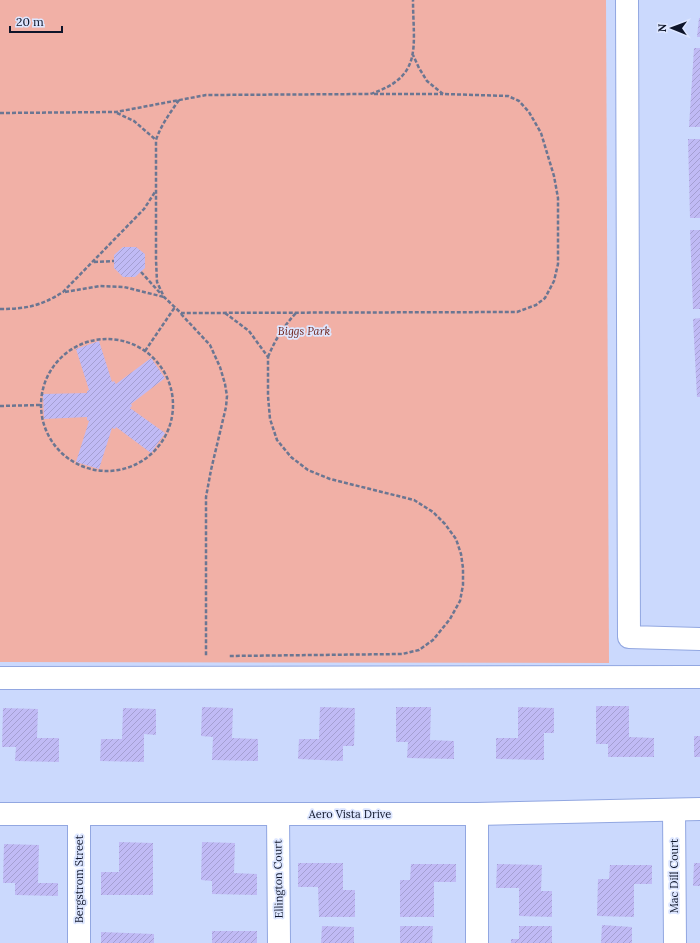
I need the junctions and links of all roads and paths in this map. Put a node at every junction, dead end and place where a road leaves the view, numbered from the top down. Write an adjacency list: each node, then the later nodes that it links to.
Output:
1 (413, 0): 3 (path)
2 (627, 0): 25 (street)
3 (413, 55): 4 (path); 5 (path)
4 (370, 94): 5 (path); 6 (path)
5 (443, 94): 20 (path)
6 (179, 100): 7 (path); 9 (path)
7 (116, 112): 8 (path); 9 (path)
8 (0, 113)
9 (156, 140): 10 (path)
10 (156, 192): 12 (path); 15 (path)
11 (114, 261): 12 (path)
12 (93, 262): 14 (path)
13 (141, 272): 15 (path)
14 (64, 292): 15 (path); 17 (path)
15 (164, 297): 16 (path)
16 (175, 307): 18 (path); 21 (path)
17 (0, 309)
18 (181, 313): 19 (path); 26 (path)
19 (224, 313): 20 (path); 22 (path)
20 (296, 313): 22 (path)
21 (145, 350): 23 (path); 23 (path)
22 (268, 357): 27 (path)
23 (40, 405): 24 (path)
24 (0, 406)
25 (700, 639)
26 (214, 656)
27 (222, 656)
28 (700, 677): 29 (street)
29 (0, 678)
30 (700, 809): 31 (street, Aero Vista Drive)
31 (674, 810): 35 (street, Aero Vista Drive); 39 (street, Mac Dill Court)
32 (0, 814): 33 (street, Aero Vista Drive)
33 (79, 814): 34 (street, Aero Vista Drive); 36 (street, Bergstrom Street)
34 (278, 814): 35 (street, Aero Vista Drive); 37 (street, Ellington Court)
35 (477, 814): 38 (street)
36 (79, 943)
37 (279, 943)
38 (478, 943)
39 (674, 943)

